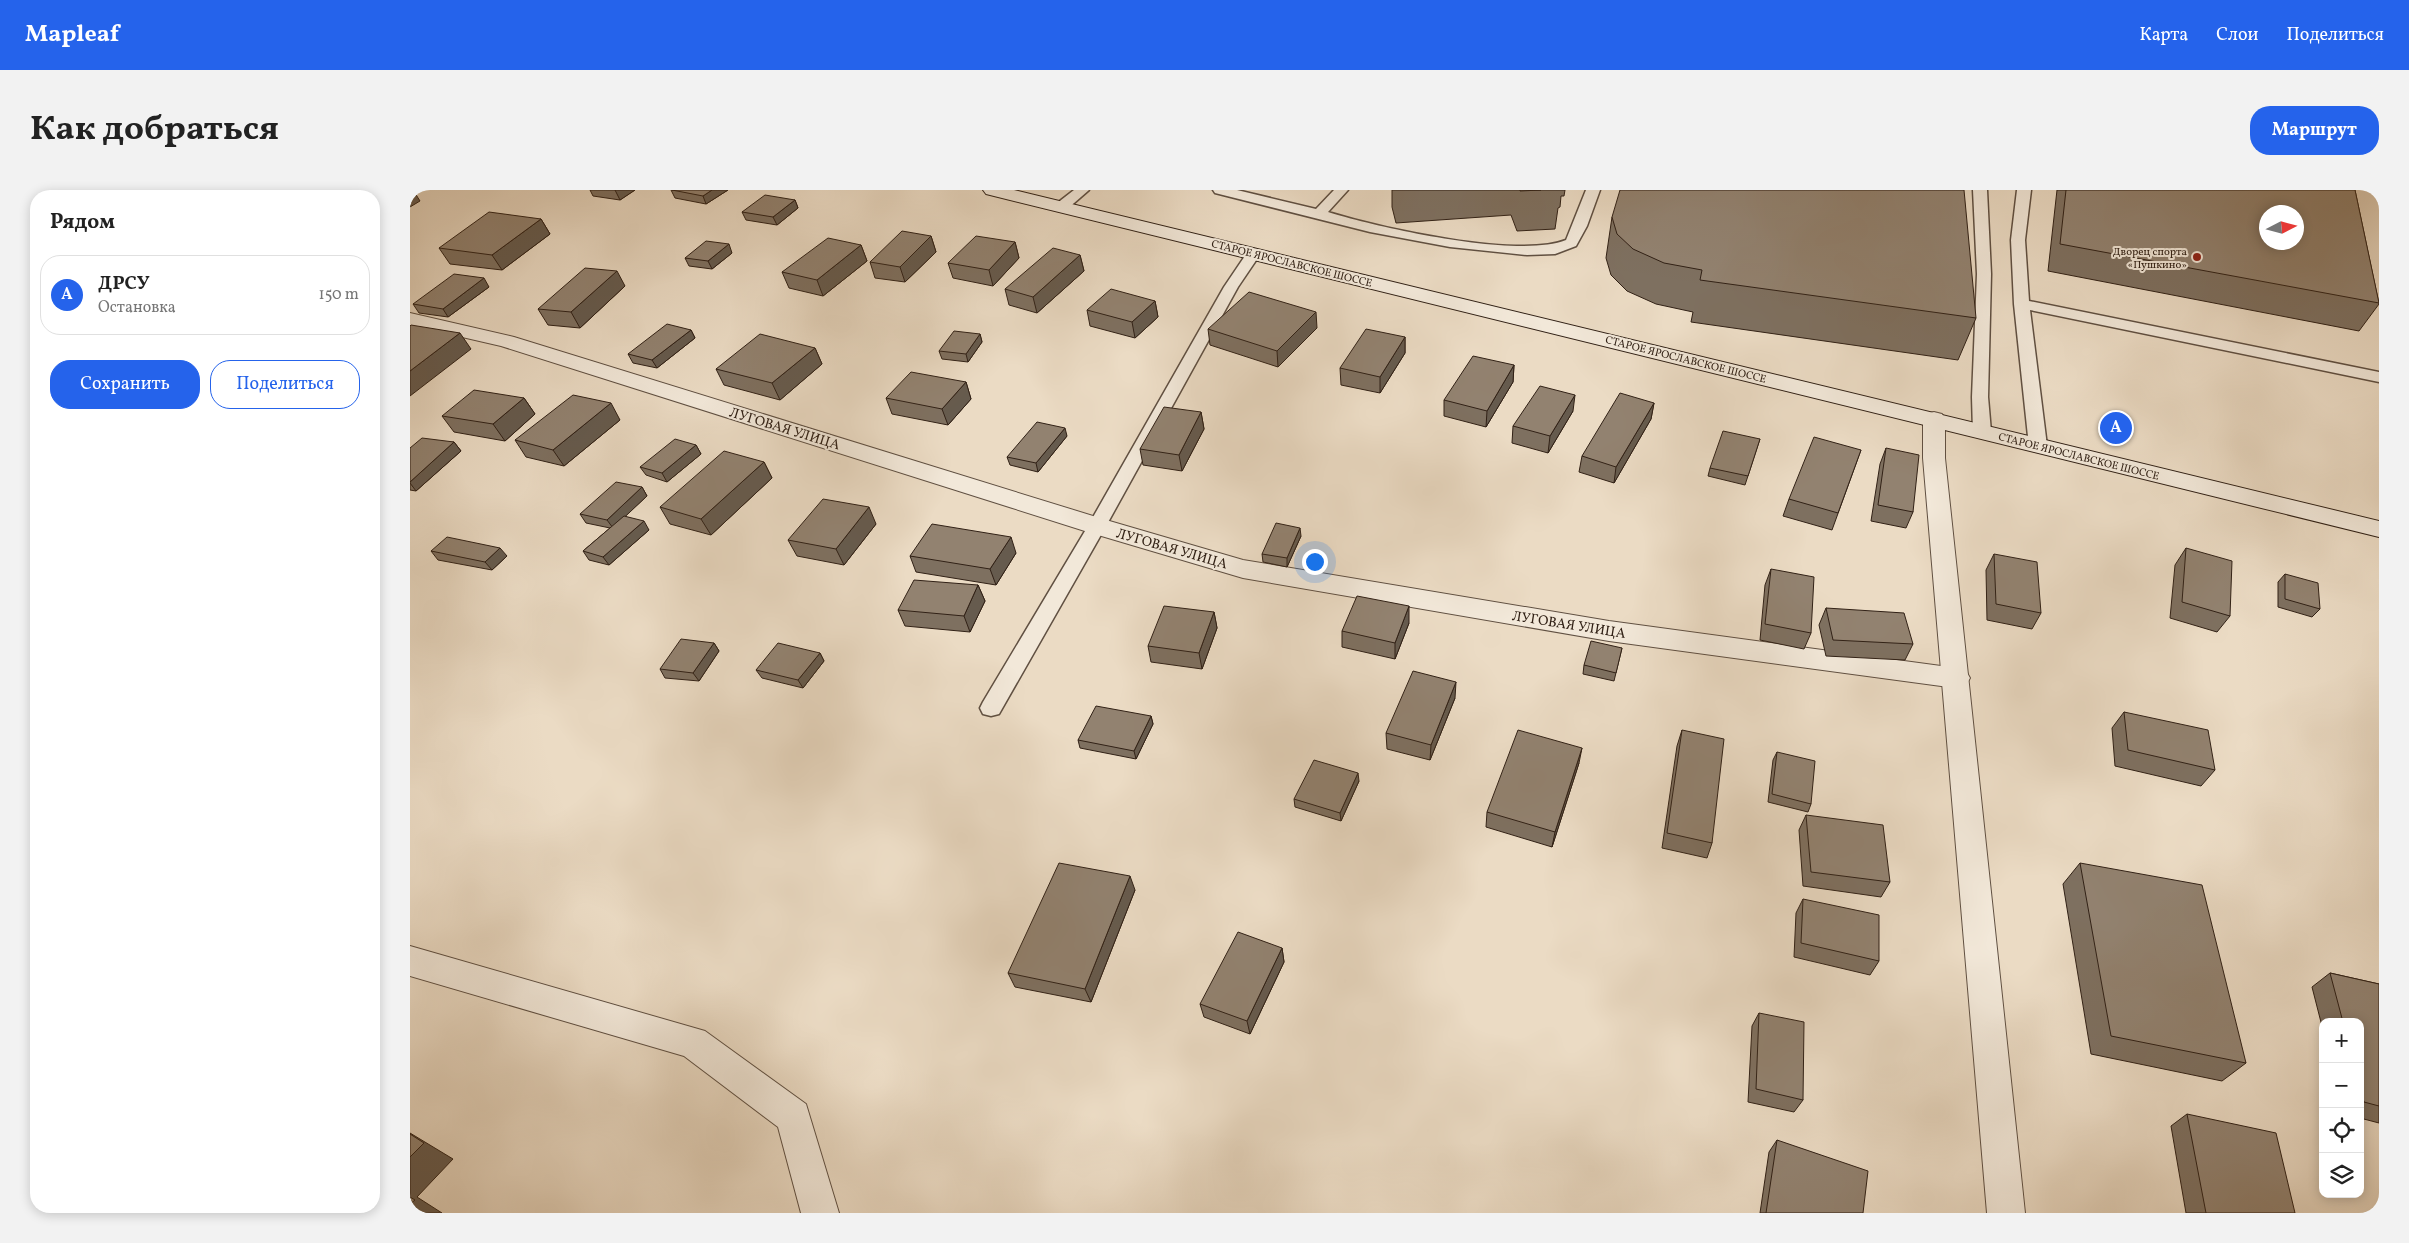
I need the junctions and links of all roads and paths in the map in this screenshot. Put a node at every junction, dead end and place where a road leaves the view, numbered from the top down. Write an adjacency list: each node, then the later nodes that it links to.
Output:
1 (992, 190): 8 (street, СТАРОЕ ЯРОСЛАВСКОЕ ШОССЕ)
2 (1082, 190): 8 (lane)
3 (1220, 190): 9 (lane)
4 (1341, 190): 9 (lane)
5 (1593, 190): 9 (lane)
6 (1980, 190): 15 (lane)
7 (2024, 190): 11 (lane)
8 (1061, 207): 10 (street, СТАРОЕ ЯРОСЛАВСКОЕ ШОССЕ)
9 (1319, 214)
10 (1254, 253): 14 (street, СТАРОЕ ЯРОСЛАВСКОЕ ШОССЕ); 17 (lane)
11 (2022, 304): 13 (lane); 16 (lane)
12 (410, 319): 17 (street, ЛУГОВАЯ УЛИЦА)
13 (2379, 377)
14 (1934, 419): 15 (street, СТАРОЕ ЯРОСЛАВСКОЕ ШОССЕ); 19 (street)
15 (1982, 432): 16 (street, СТАРОЕ ЯРОСЛАВСКОЕ ШОССЕ)
16 (2038, 446): 18 (street, СТАРОЕ ЯРОСЛАВСКОЕ ШОССЕ)
17 (1097, 526): 19 (street, ЛУГОВАЯ УЛИЦА); 20 (lane)
18 (2379, 529)
19 (1956, 678): 23 (street)
20 (991, 708)
21 (410, 961): 22 (street)
22 (820, 1213)
23 (2006, 1213)

